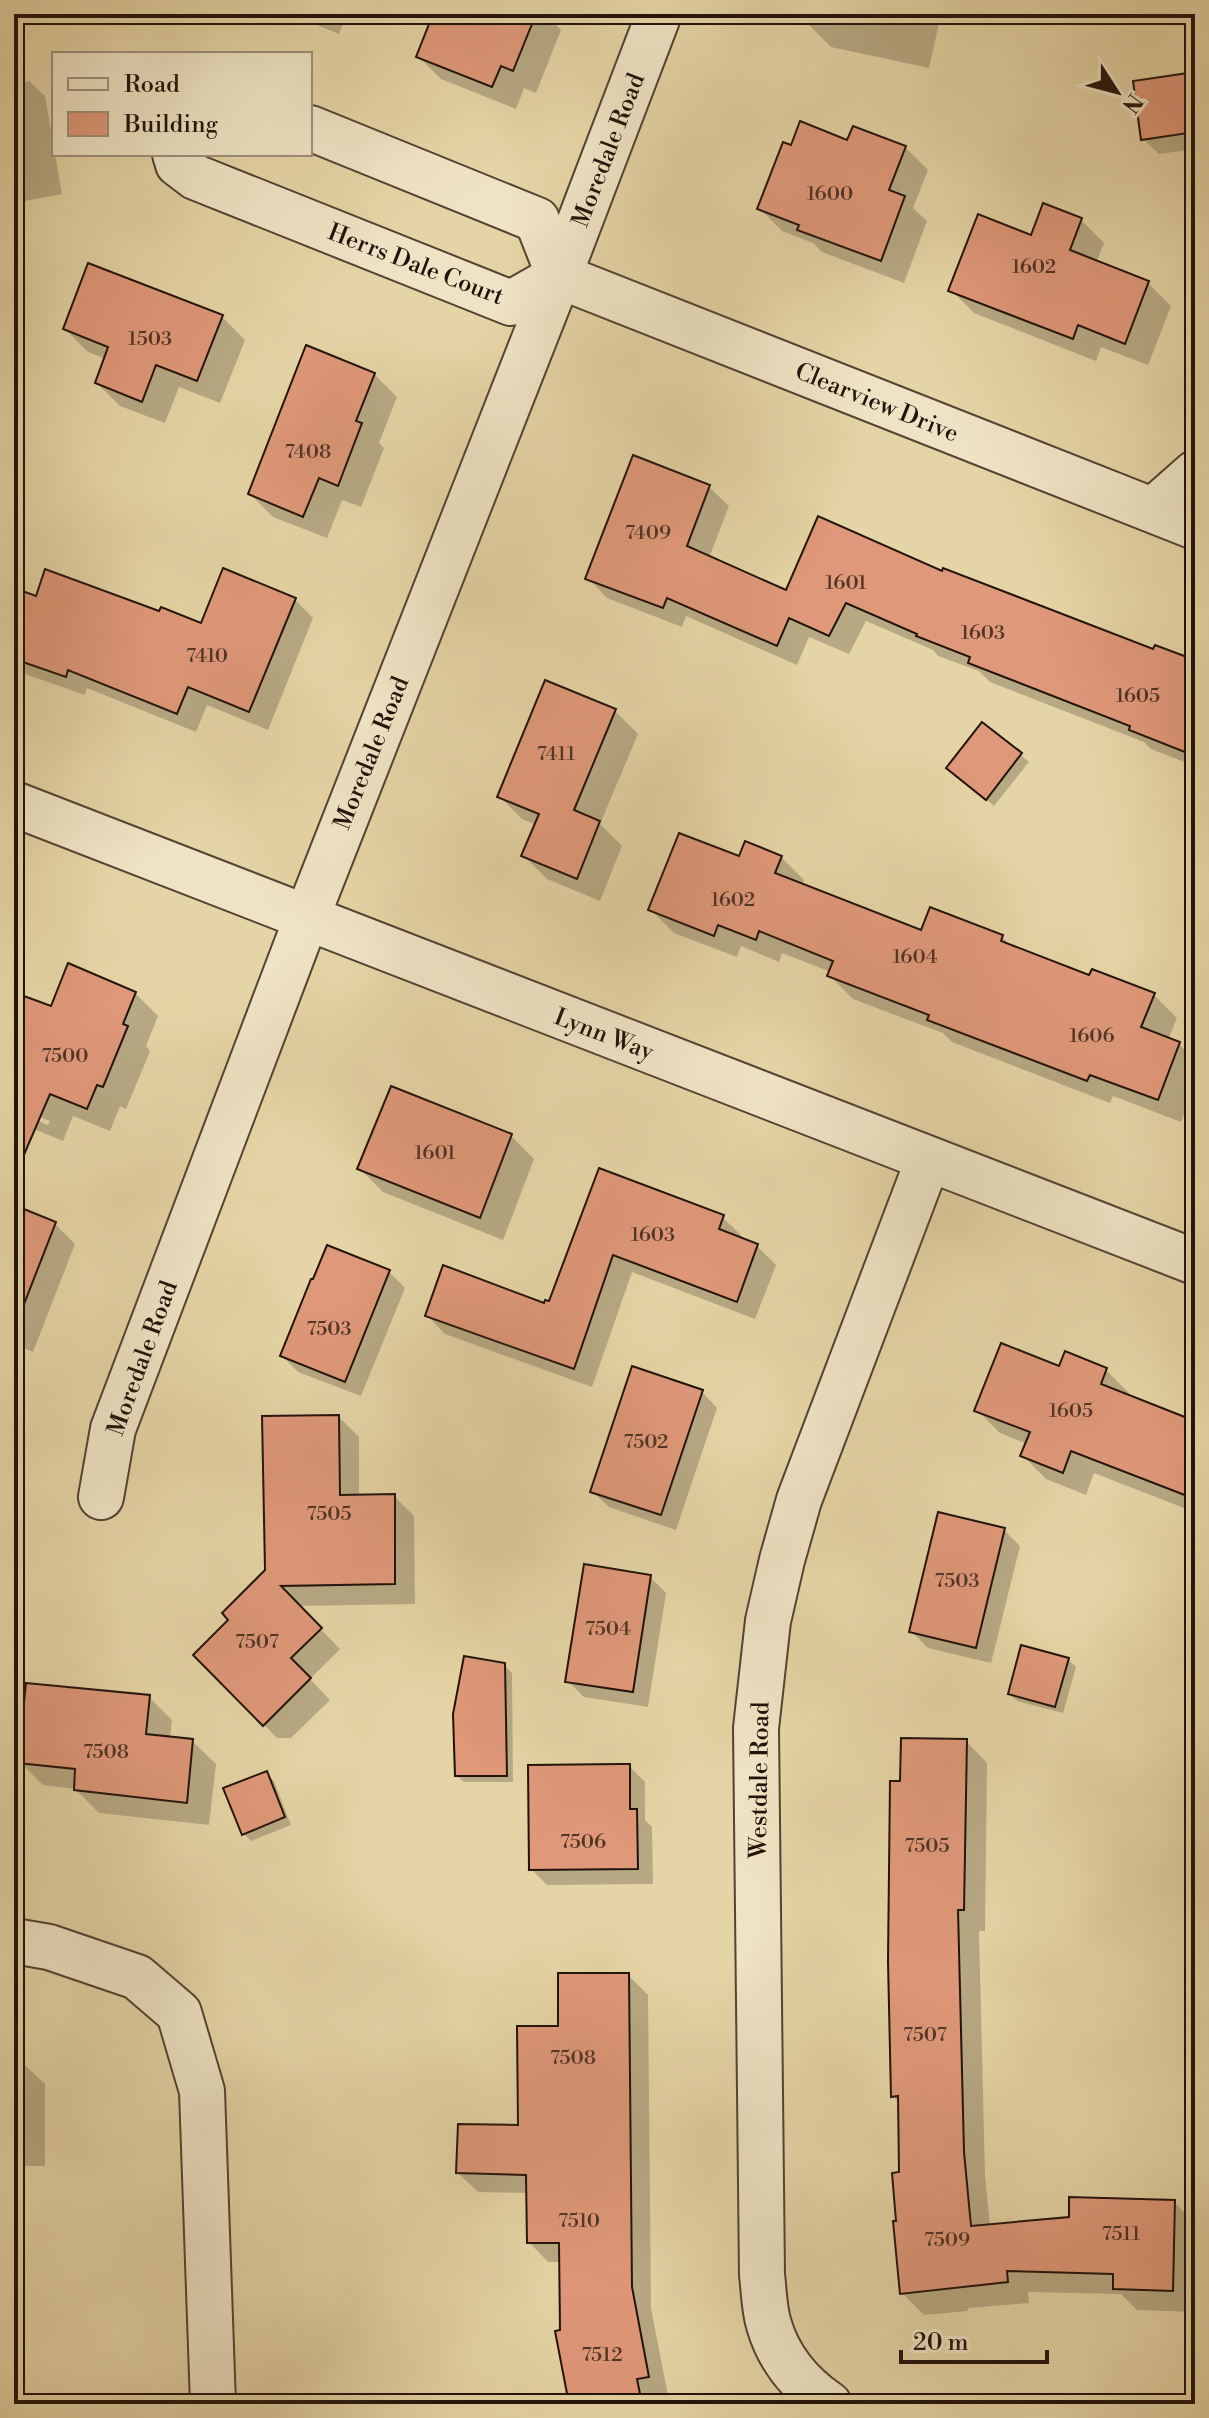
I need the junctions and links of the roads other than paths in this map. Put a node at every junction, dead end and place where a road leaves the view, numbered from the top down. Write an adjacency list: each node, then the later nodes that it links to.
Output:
1 (659, 14): 4 (street, Moredale Road)
2 (312, 129): 4 (street)
3 (176, 156): 4 (street, Herrs Dale Court)
4 (559, 276): 6 (street, Clearview Drive); 9 (street, Moredale Road)
5 (1195, 473): 6 (street)
6 (1153, 510): 7 (street, Clearview Drive)
7 (1195, 527)
8 (14, 804): 9 (street, Lynn Way)
9 (307, 917): 10 (street, Lynn Way); 12 (street, Moredale Road)
10 (928, 1160): 11 (street, Lynn Way); 15 (street, Westdale Road)
11 (1195, 1262)
12 (101, 1497)
13 (14, 1941): 14 (street)
14 (213, 2404)
15 (829, 2404)

